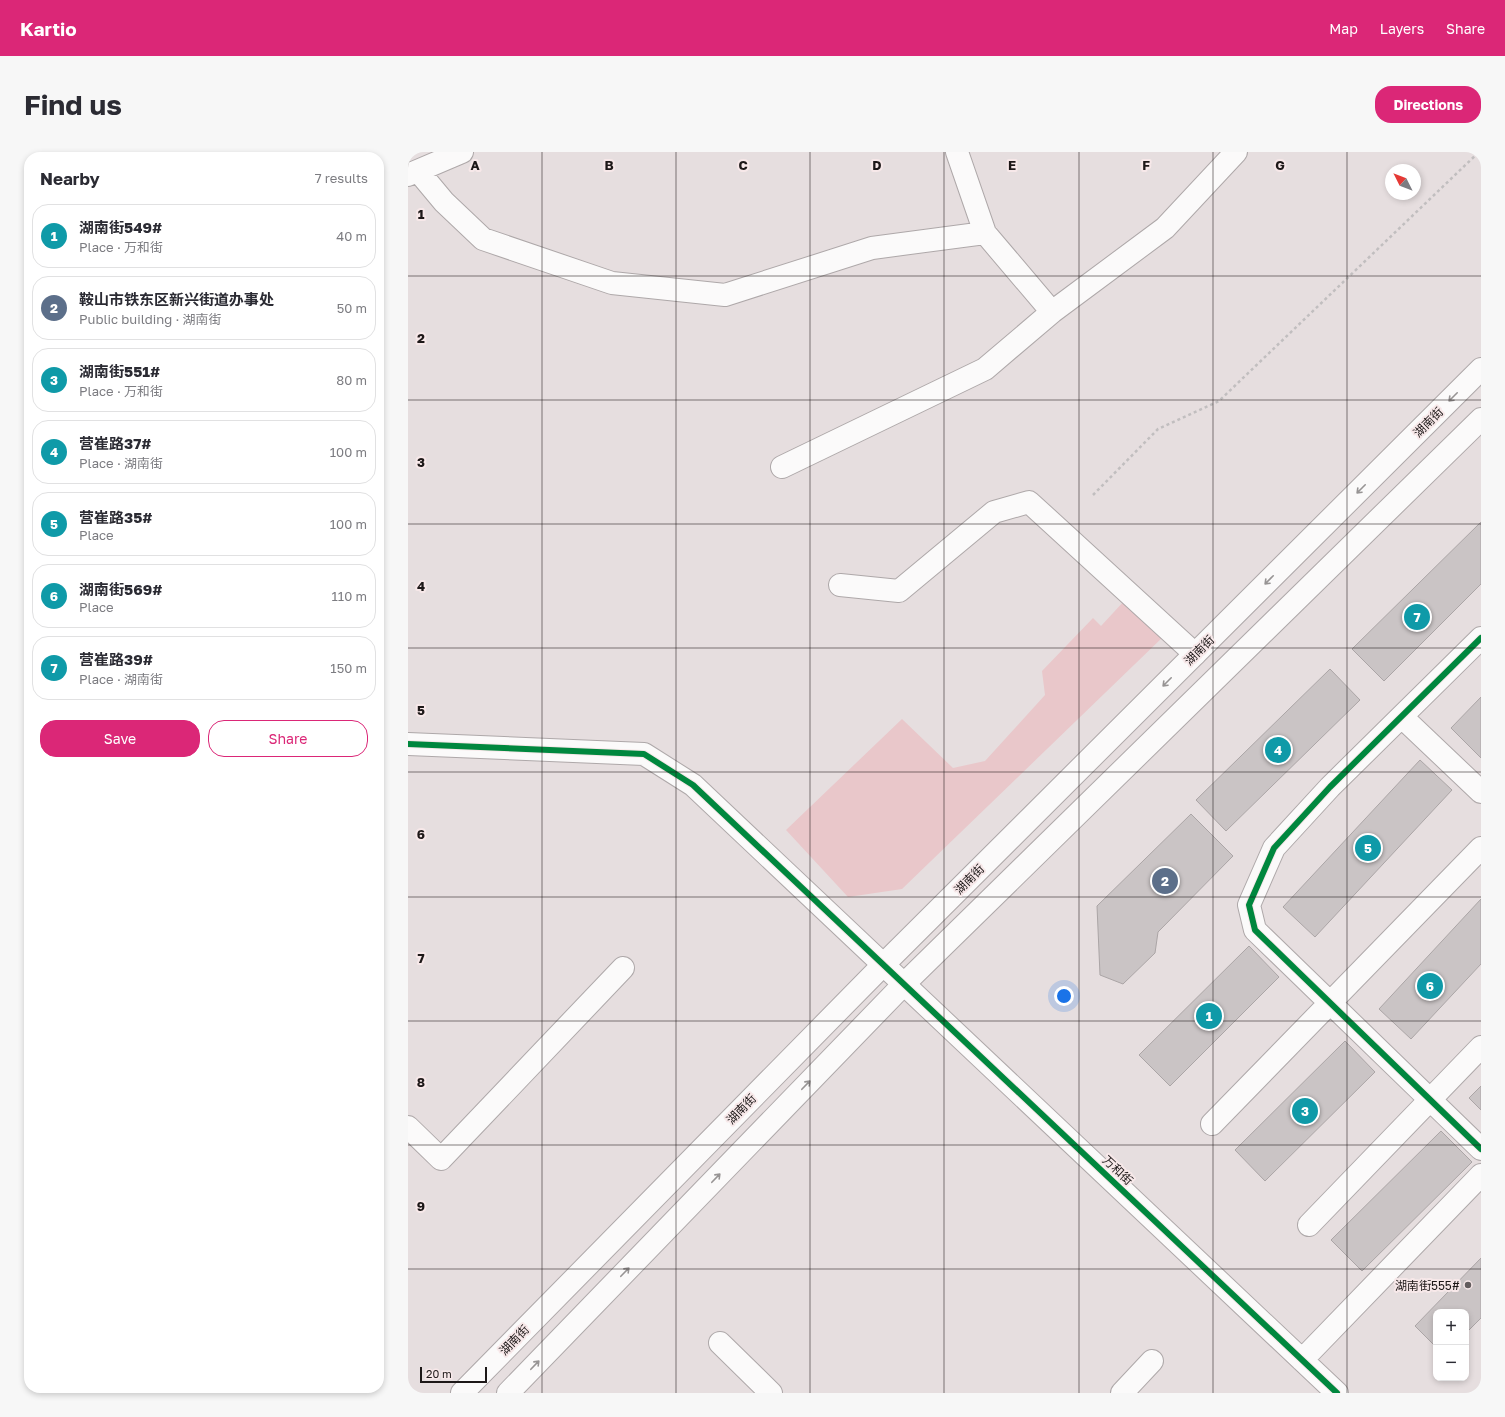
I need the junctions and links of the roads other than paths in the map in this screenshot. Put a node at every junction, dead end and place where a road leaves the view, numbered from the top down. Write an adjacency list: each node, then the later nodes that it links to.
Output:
1 (462, 152): 4 (street)
2 (957, 152): 5 (street)
3 (1236, 152): 6 (street)
4 (414, 174): 5 (street)
5 (986, 233): 6 (street)
6 (1052, 312): 9 (street)
7 (1481, 369): 12 (street, 湖南街, one-way to 12)
8 (1481, 418): 19 (street)
9 (782, 467)
10 (840, 585): 12 (street)
11 (1481, 638): 13 (street)
12 (1195, 654): 17 (street, 湖南街, one-way to 17)
13 (1402, 717): 15 (street); 20 (street)
14 (408, 744): 17 (street, 万和街)
15 (1481, 792)
16 (1481, 848): 20 (street)
17 (883, 965): 19 (street, 万和街); 31 (street, 湖南街)
18 (623, 968): 24 (street)
19 (905, 983): 29 (street, 万和街); 32 (street, one-way to 19)
20 (1330, 1003): 22 (street); 23 (street)
21 (1481, 1047): 22 (street)
22 (1430, 1100): 25 (street); 27 (street)
23 (1212, 1124)
24 (408, 1127)
25 (1481, 1149)
26 (1481, 1175): 29 (street)
27 (1309, 1225)
28 (720, 1343): 33 (street)
29 (1302, 1360): 35 (street, 万和街)
30 (1152, 1361): 34 (street)
31 (462, 1393)
32 (508, 1393)
33 (771, 1393)
34 (1122, 1393)
35 (1337, 1393)

